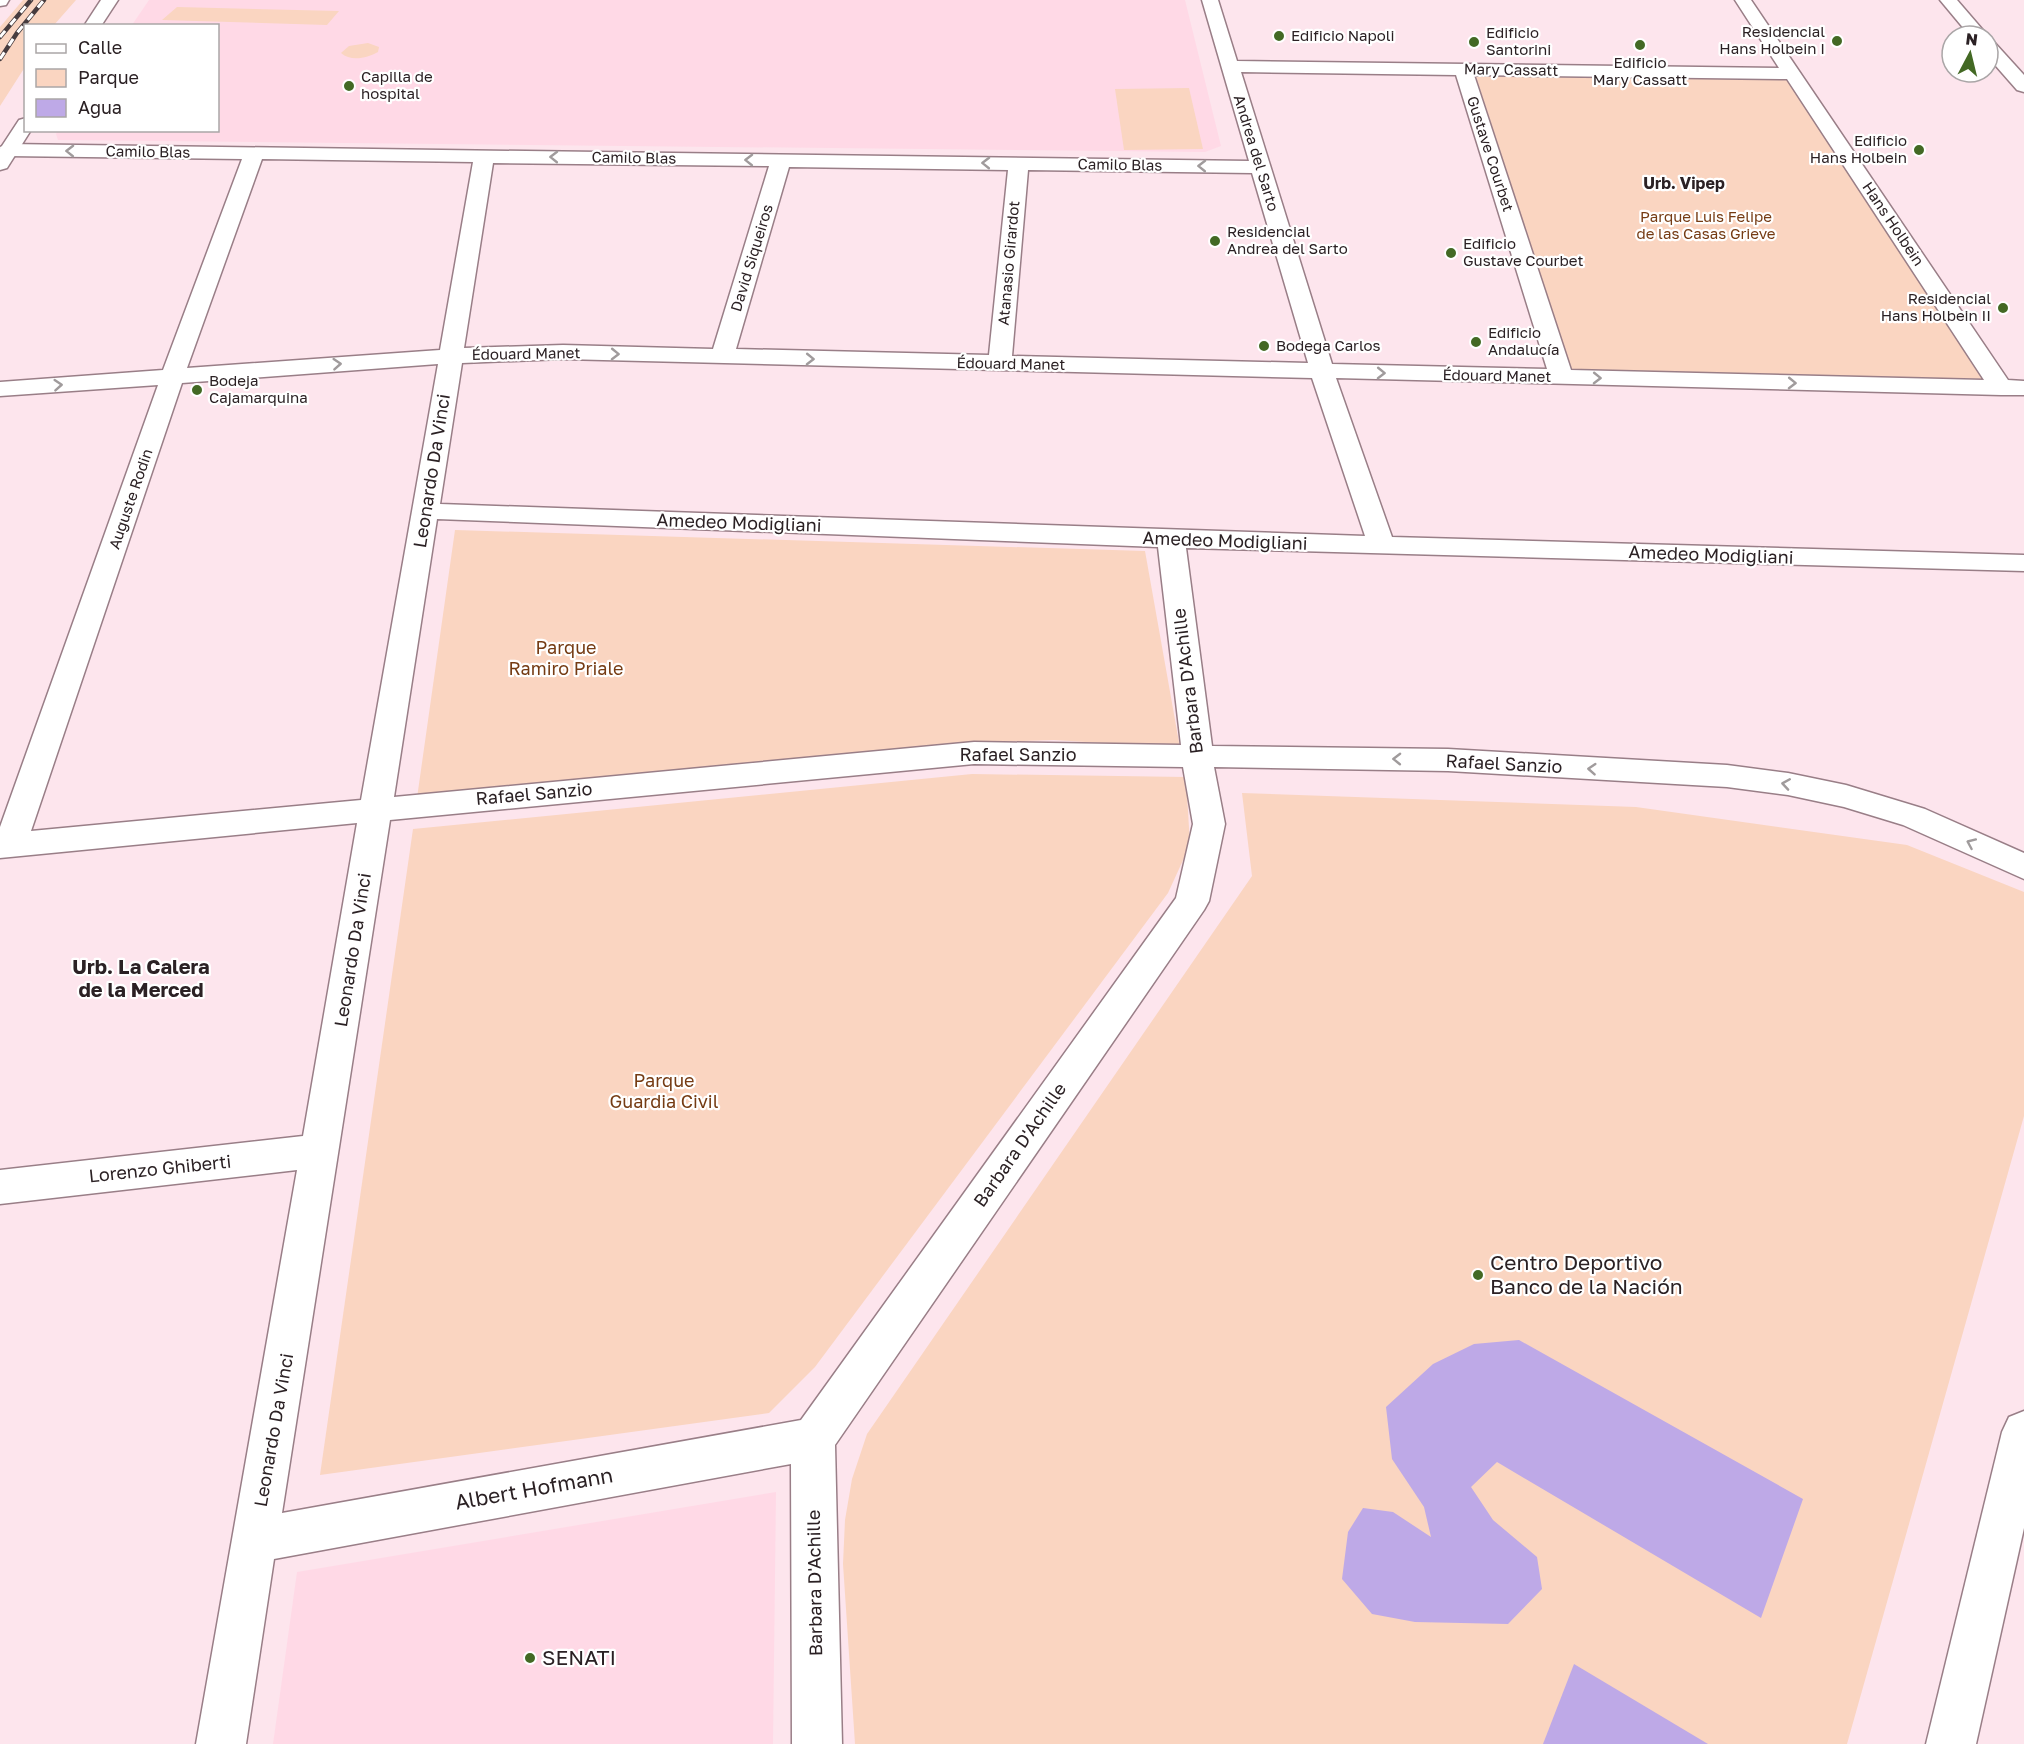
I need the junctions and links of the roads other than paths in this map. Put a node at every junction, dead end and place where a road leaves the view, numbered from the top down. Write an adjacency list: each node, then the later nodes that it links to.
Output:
1 (110, 0): 5 (street)
2 (1210, 0): 8 (street, Andrea del Sarto)
3 (1743, 0): 10 (street, Hans Holbein)
4 (1948, 0): 6 (street)
5 (93, 24)
6 (1969, 24)
7 (2000, 59): 11 (street)
8 (1230, 66): 9 (street, Mary Cassatt); 18 (street, Andrea del Sarto)
9 (1463, 69): 10 (street, Mary Cassatt); 24 (street, Gustave Courbet)
10 (1793, 74): 25 (street, Hans Holbein)
11 (2024, 86)
12 (24, 127): 15 (street)
13 (254, 153): 14 (street, Camilo Blas); 15 (street, Camilo Blas, one-way to 15); 23 (street, Auguste Rodin)
14 (484, 156): 16 (street, Camilo Blas, one-way to 14); 19 (street, Leonardo Da Vinci)
15 (4, 157)
16 (781, 160): 17 (street, Camilo Blas, one-way to 16); 20 (street, David Siqueiros)
17 (1019, 163): 18 (street, Camilo Blas, one-way to 17); 21 (street, Atanasio Girardot)
18 (1260, 167): 22 (street, Andrea del Sarto)
19 (452, 356): 20 (street, Édouard Manet, one-way to 20); 23 (street, Édouard Manet, one-way to 19); 27 (street, Leonardo Da Vinci)
20 (722, 356): 21 (street, Édouard Manet, one-way to 21)
21 (1000, 363): 22 (street, Édouard Manet)
22 (1322, 371): 24 (street, Édouard Manet, one-way to 24); 29 (street, Andrea del Sarto)
23 (173, 376): 26 (street, Édouard Manet, one-way to 23); 33 (street, Auguste Rodin)
24 (1561, 377): 25 (street, Édouard Manet, one-way to 25)
25 (2013, 388)
26 (0, 389)
27 (426, 511): 28 (street, Amedeo Modigliani); 32 (street, Leonardo Da Vinci)
28 (1171, 539): 29 (street, Amedeo Modigliani); 31 (street, Barbara D'Achille)
29 (1382, 546): 30 (street, Amedeo Modigliani)
30 (2024, 563)
31 (1197, 756): 32 (street, Rafael Sanzio); 34 (street, Rafael Sanzio, one-way to 31); 38 (street, Barbara D'Achille)
32 (376, 809): 33 (street, Rafael Sanzio); 35 (street, Leonardo Da Vinci)
33 (5, 846)
34 (2024, 867)
35 (319, 1151): 36 (street, Lorenzo Ghiberti); 39 (street, Leonardo Da Vinci)
36 (0, 1187)
37 (2024, 1432): 42 (street)
38 (813, 1439): 39 (street, Albert Hofmann); 41 (street, Barbara D'Achille)
39 (255, 1540): 40 (street, Leonardo Da Vinci)
40 (221, 1744)
41 (817, 1744)
42 (1951, 1744)

